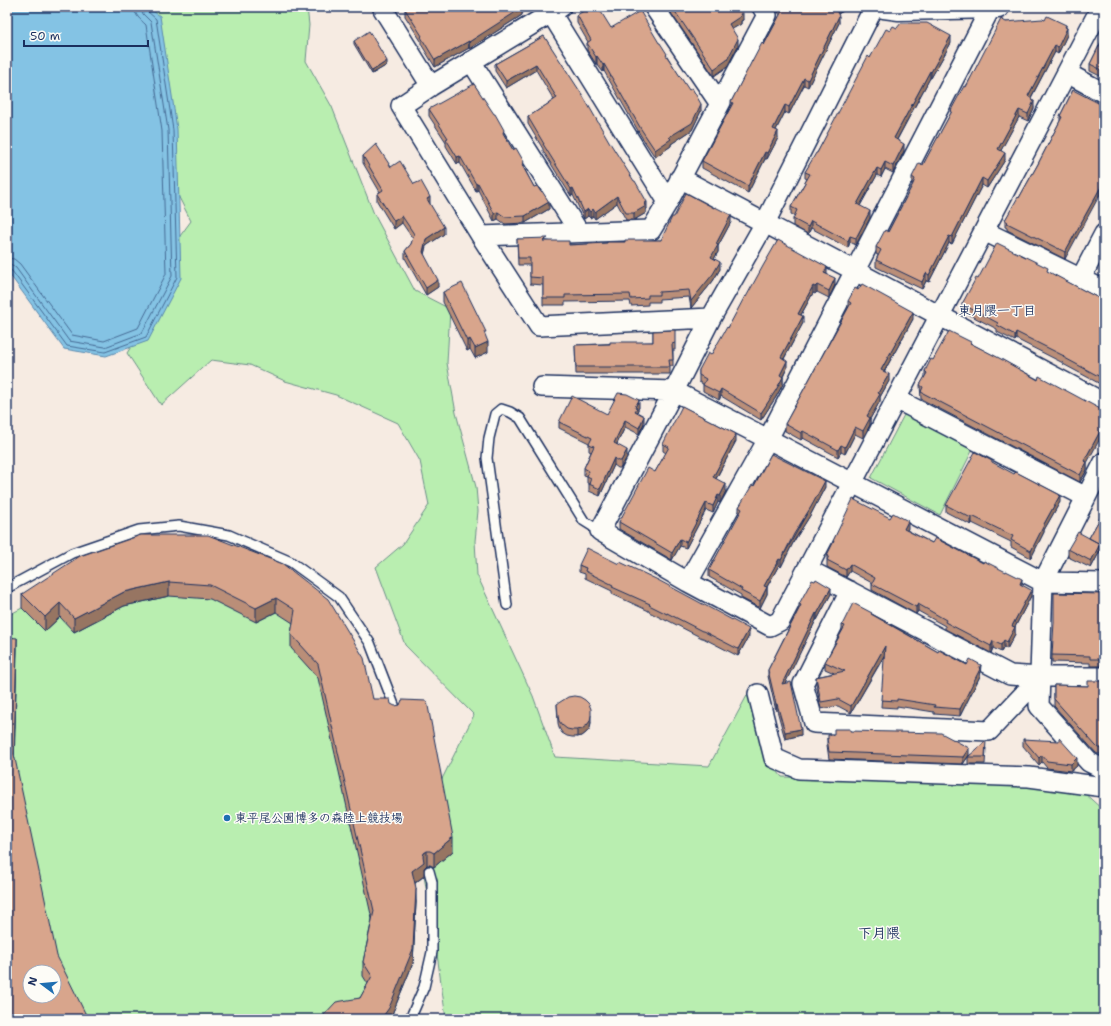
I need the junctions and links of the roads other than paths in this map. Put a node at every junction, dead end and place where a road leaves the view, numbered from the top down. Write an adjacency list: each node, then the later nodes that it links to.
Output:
1 (386, 7): 12 (street)
2 (654, 7): 14 (street)
3 (762, 7): 14 (street)
4 (874, 7): 17 (street)
5 (884, 7): 6 (street)
6 (991, 7): 7 (street); 22 (street)
7 (998, 7)
8 (1101, 7): 11 (street)
9 (556, 10): 10 (street); 16 (street)
10 (471, 61): 12 (street); 19 (street)
11 (1067, 73): 13 (street); 18 (street)
12 (431, 86): 21 (street)
13 (1104, 93)
14 (720, 104): 15 (street)
15 (680, 178): 16 (street); 17 (street)
16 (668, 202): 19 (street)
17 (765, 223): 22 (street); 26 (street)
18 (984, 231): 23 (street); 25 (street)
19 (579, 232): 21 (street)
20 (1104, 234): 23 (street)
21 (481, 236): 26 (street)
22 (854, 271): 25 (street); 31 (street)
23 (1081, 278): 24 (street)
24 (1104, 290)
25 (940, 316): 29 (street); 30 (street)
26 (711, 318): 28 (street)
27 (542, 386): 28 (street)
28 (674, 391): 31 (street); 35 (street)
29 (896, 398): 33 (street); 34 (street)
30 (1104, 403)
31 (768, 439): 33 (street); 37 (street)
32 (1104, 462): 34 (street)
33 (852, 483): 36 (street); 38 (street)
34 (1086, 497): 38 (street)
35 (600, 531): 37 (street); 42 (lane)
36 (807, 569): 37 (street); 41 (street)
37 (688, 582)
38 (1043, 582): 39 (street); 43 (street)
39 (1104, 583)
40 (7, 588): 46 (lane)
41 (850, 592): 43 (street); 43 (street)
42 (507, 605)
43 (1040, 677): 44 (street); 47 (street)
44 (1104, 677)
45 (758, 694): 48 (street)
46 (396, 714)
47 (1104, 768)
48 (1104, 787)
49 (429, 871): 50 (lane)
50 (410, 1019)

